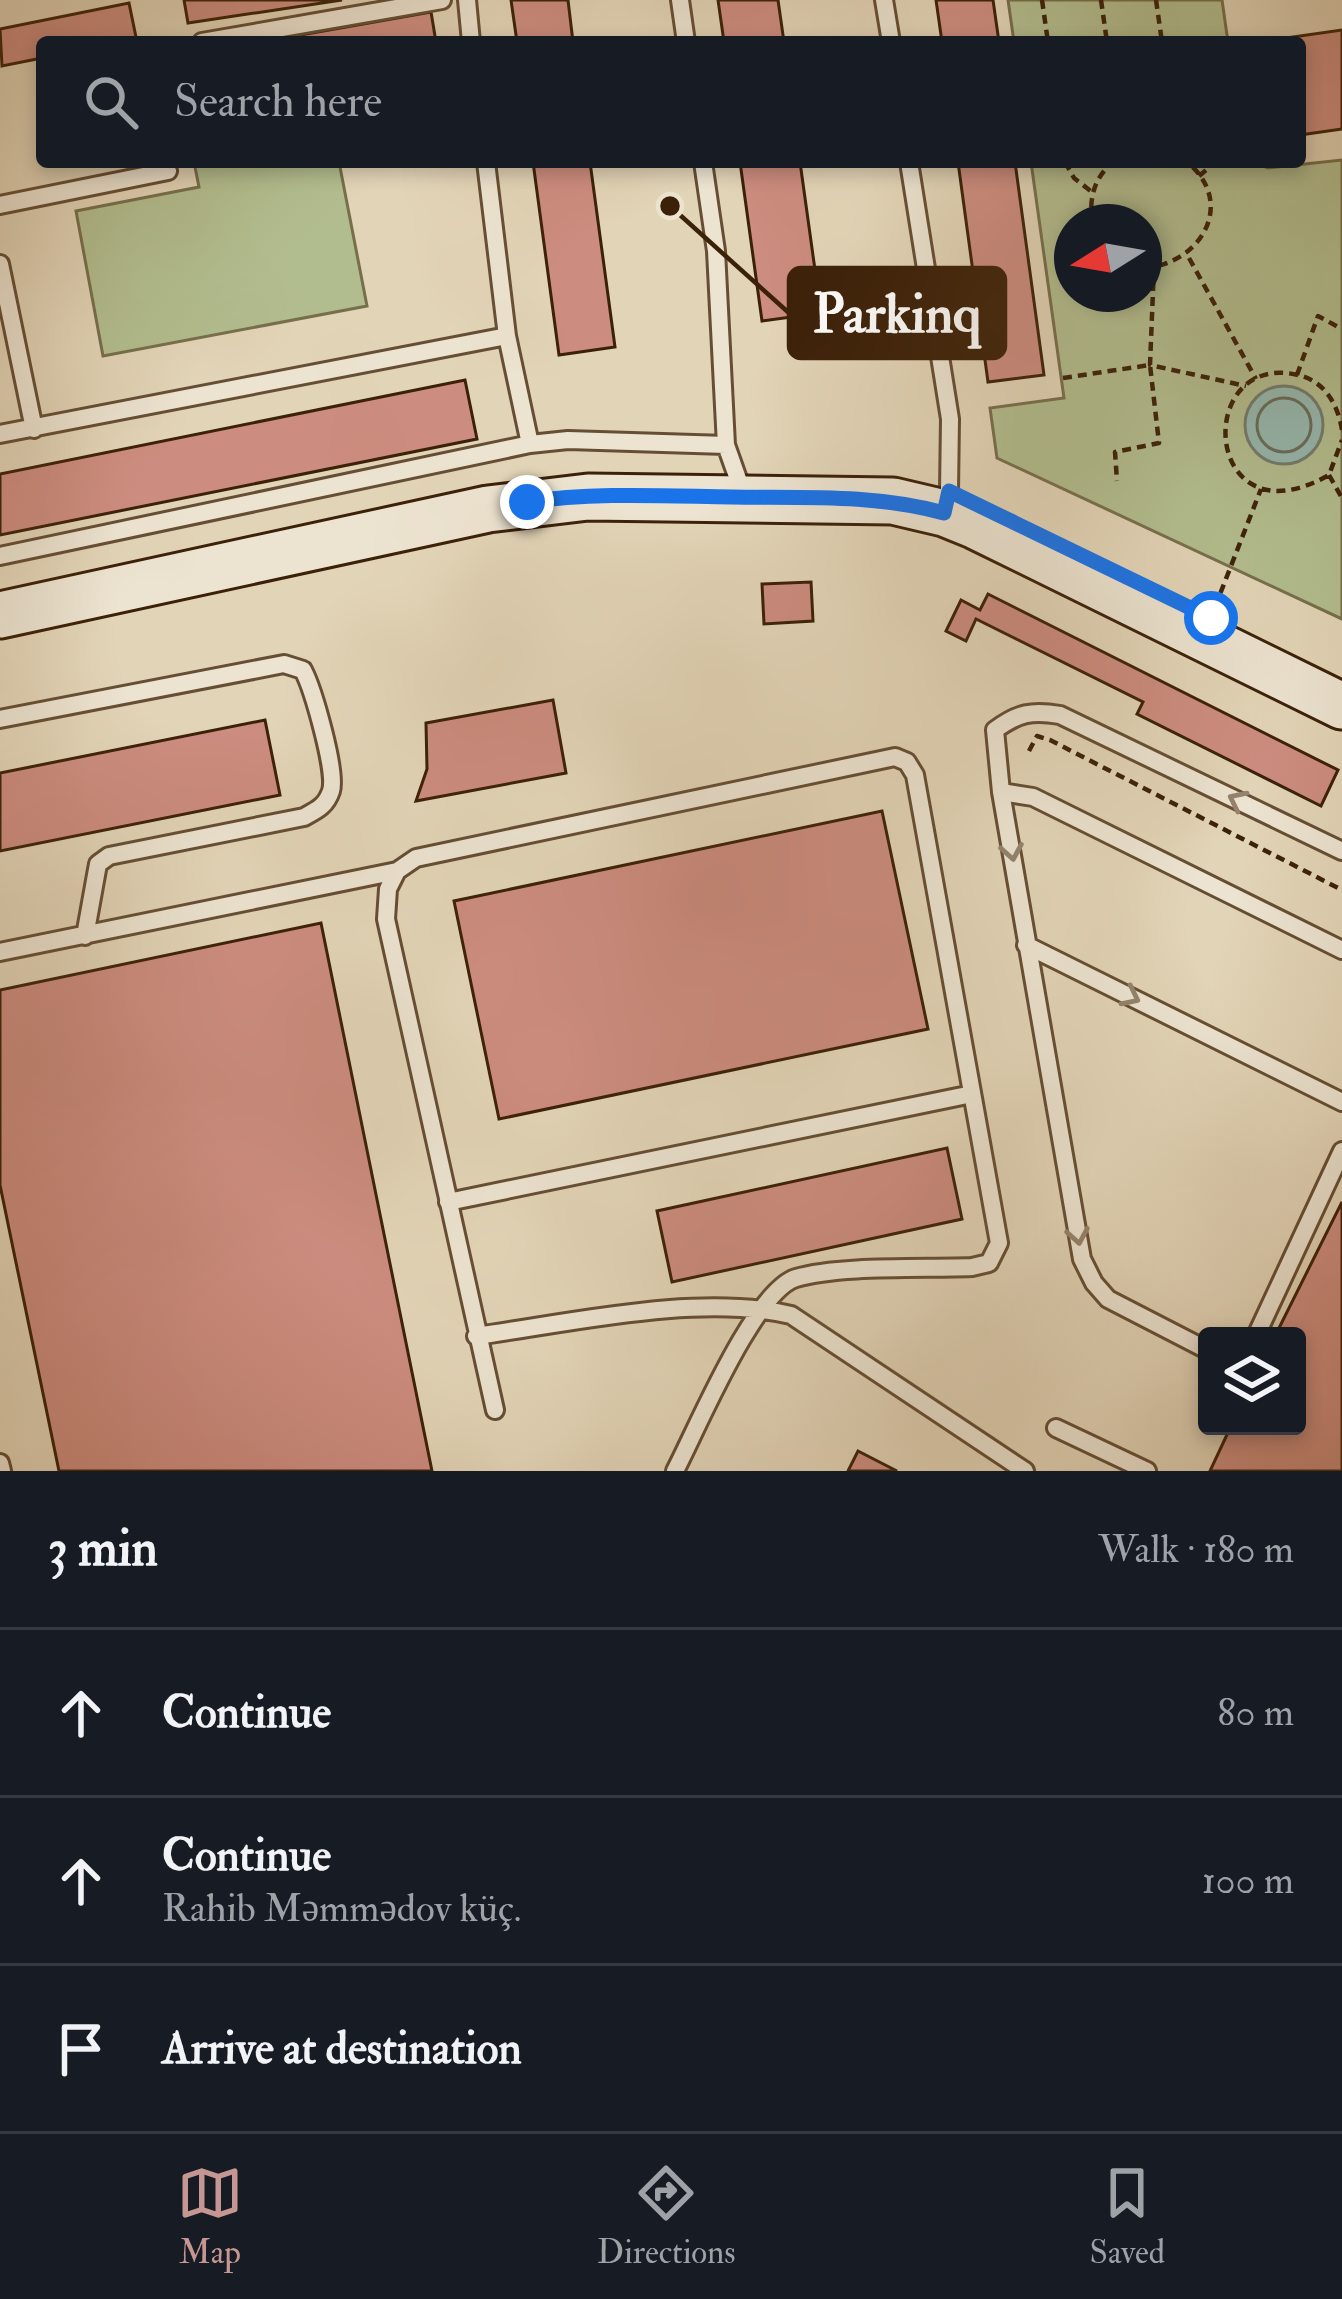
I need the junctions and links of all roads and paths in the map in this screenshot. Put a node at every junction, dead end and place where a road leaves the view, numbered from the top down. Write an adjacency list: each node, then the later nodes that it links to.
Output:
1 (442, 0): 8 (lane)
2 (467, 0): 9 (lane)
3 (680, 0): 10 (lane)
4 (884, 0): 11 (lane)
5 (1042, 0): 12 (path)
6 (1101, 0): 13 (path)
7 (1156, 0): 14 (path)
8 (236, 36)
9 (470, 36)
10 (685, 36)
11 (890, 36)
12 (1047, 36)
13 (1106, 36)
14 (1161, 36)
15 (487, 168): 34 (lane)
16 (704, 168): 45 (lane)
17 (911, 168): 51 (lane)
18 (1068, 168): 24 (path)
19 (1106, 168): 24 (path)
20 (1192, 168): 23 (path)
21 (1209, 168): 23 (path)
22 (168, 170): 26 (lane)
23 (1199, 176): 27 (path)
24 (1092, 192): 25 (path)
25 (1092, 204)
26 (0, 206)
27 (1187, 256): 29 (path); 38 (path)
28 (0, 264): 40 (lane)
29 (1162, 267)
30 (1323, 305): 32 (path)
31 (1152, 312): 35 (path)
32 (1318, 316): 33 (path); 36 (path)
33 (1342, 329)
34 (507, 336): 40 (lane); 47 (lane)
35 (1150, 364): 37 (path); 39 (path); 48 (path)
36 (1297, 375): 38 (path); 41 (path)
37 (1063, 378)
38 (1256, 379): 39 (path)
39 (1246, 386): 49 (path)
40 (34, 429): 42 (lane)
41 (1342, 430)
42 (0, 434)
43 (1342, 440): 44 (path)
44 (1340, 457): 46 (path)
45 (732, 462): 47 (main road); 51 (main road)
46 (1329, 475): 49 (path); 50 (path)
47 (527, 476): 51 (main road); 52 (lane); 53 (main road); 54 (main road)
48 (1118, 481)
49 (1262, 489): 55 (path)
50 (1342, 498)
51 (947, 502): 55 (main road); 57 (main road)
52 (0, 556)
53 (0, 585)
54 (0, 615)
55 (1211, 618): 56 (main road)
56 (1342, 683)
57 (1342, 706)
58 (0, 719): 64 (lane)
59 (1029, 751): 63 (path)
60 (1001, 792): 61 (lane, one-way to 60); 65 (lane, one-way to 65); 66 (lane)
61 (1342, 850)
62 (398, 871): 64 (lane); 68 (lane); 71 (lane)
63 (1342, 890)
64 (85, 936): 67 (lane)
65 (1027, 946): 69 (lane, one-way to 69); 75 (lane, one-way to 75)
66 (1342, 950)
67 (0, 952)
68 (972, 1094): 71 (lane); 72 (lane)
69 (1342, 1102)
70 (1342, 1151): 73 (lane)
71 (448, 1202): 74 (lane)
72 (759, 1307): 74 (lane); 78 (lane); 79 (lane)
73 (1260, 1327)
74 (476, 1336): 76 (lane)
75 (1198, 1345)
76 (495, 1410)
77 (1056, 1428): 80 (lane)
78 (675, 1471)
79 (1025, 1471)
80 (1147, 1471)

